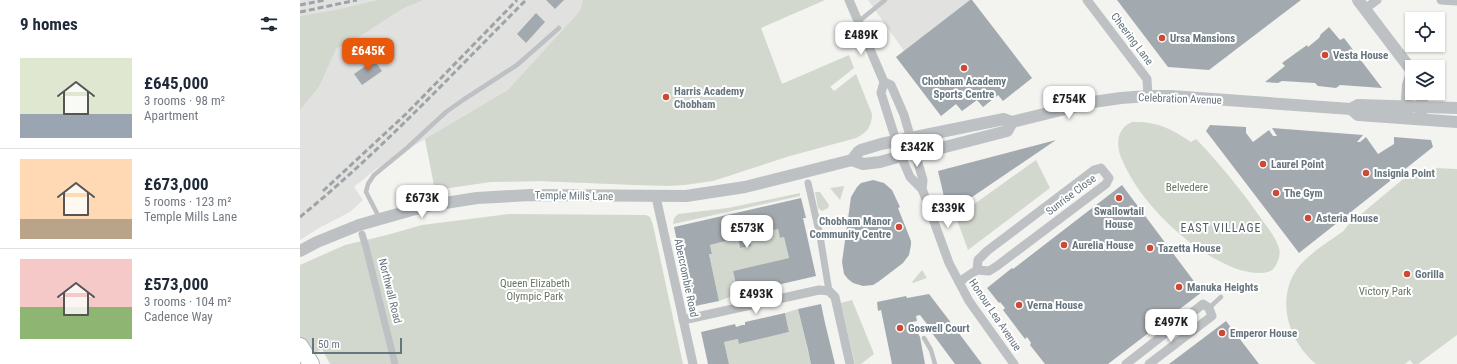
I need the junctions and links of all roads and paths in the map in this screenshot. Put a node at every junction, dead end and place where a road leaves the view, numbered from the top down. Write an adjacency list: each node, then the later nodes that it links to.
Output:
1 (848, 0): 8 (street)
2 (885, 0): 8 (lane)
3 (1087, 0): 12 (street, Cheering Lane)
4 (1377, 0): 7 (street)
5 (1441, 0): 6 (street)
6 (1457, 1)
7 (1362, 4): 10 (street)
8 (858, 22): 11 (street)
9 (559, 28): 31 (lane)
10 (1405, 62)
11 (884, 82): 23 (street); 24 (street)
12 (1148, 96): 18 (street, Celebration Avenue); 21 (street, Celebration Avenue)
13 (1407, 100): 15 (street)
14 (1421, 100): 16 (street)
15 (1407, 106): 16 (street, Celebration Avenue); 18 (street, Celebration Avenue); 19 (street)
16 (1421, 106): 17 (street, Celebration Avenue); 20 (street)
17 (1457, 108)
18 (1351, 109): 19 (street, Celebration Avenue)
19 (1406, 119): 20 (street, Celebration Avenue)
20 (1420, 120): 22 (street, Celebration Avenue)
21 (1012, 122): 23 (street, Celebration Avenue); 25 (street, Celebration Avenue)
22 (1457, 122)
23 (910, 138): 24 (street, Temple Mills Lane); 25 (street)
24 (896, 141): 26 (street); 27 (street, Temple Mills Lane)
25 (915, 152): 26 (street, Temple Mills Lane); 29 (street, Honour Lea Avenue)
26 (901, 156): 27 (street, Temple Mills Lane); 29 (street, Honour Lea Avenue)
27 (852, 160): 30 (street, Temple Mills Lane)
28 (808, 183): 36 (street)
29 (922, 189): 35 (street, Honour Lea Avenue)
30 (656, 197): 31 (street, Temple Mills Lane); 39 (street, Abercrombie Road)
31 (380, 218): 32 (street, Temple Mills Lane)
32 (360, 229): 33 (street, Temple Mills Lane); 43 (street, Northwall Road)
33 (300, 251)
34 (977, 270): 34 (street, Sunrise Close); 35 (street, Sunrise Close)
35 (959, 282): 47 (street, Honour Lea Avenue)
36 (829, 291): 39 (street); 45 (street)
37 (1221, 297): 38 (lane)
38 (1209, 308): 48 (street); 49 (street)
39 (683, 320): 44 (street, Abercrombie Road)
40 (924, 338): 46 (lane)
41 (300, 346): 42 (highway)
42 (311, 364)
43 (395, 364)
44 (692, 364)
45 (850, 364)
46 (935, 364)
47 (1014, 364)
48 (1126, 364)
49 (1149, 364)

